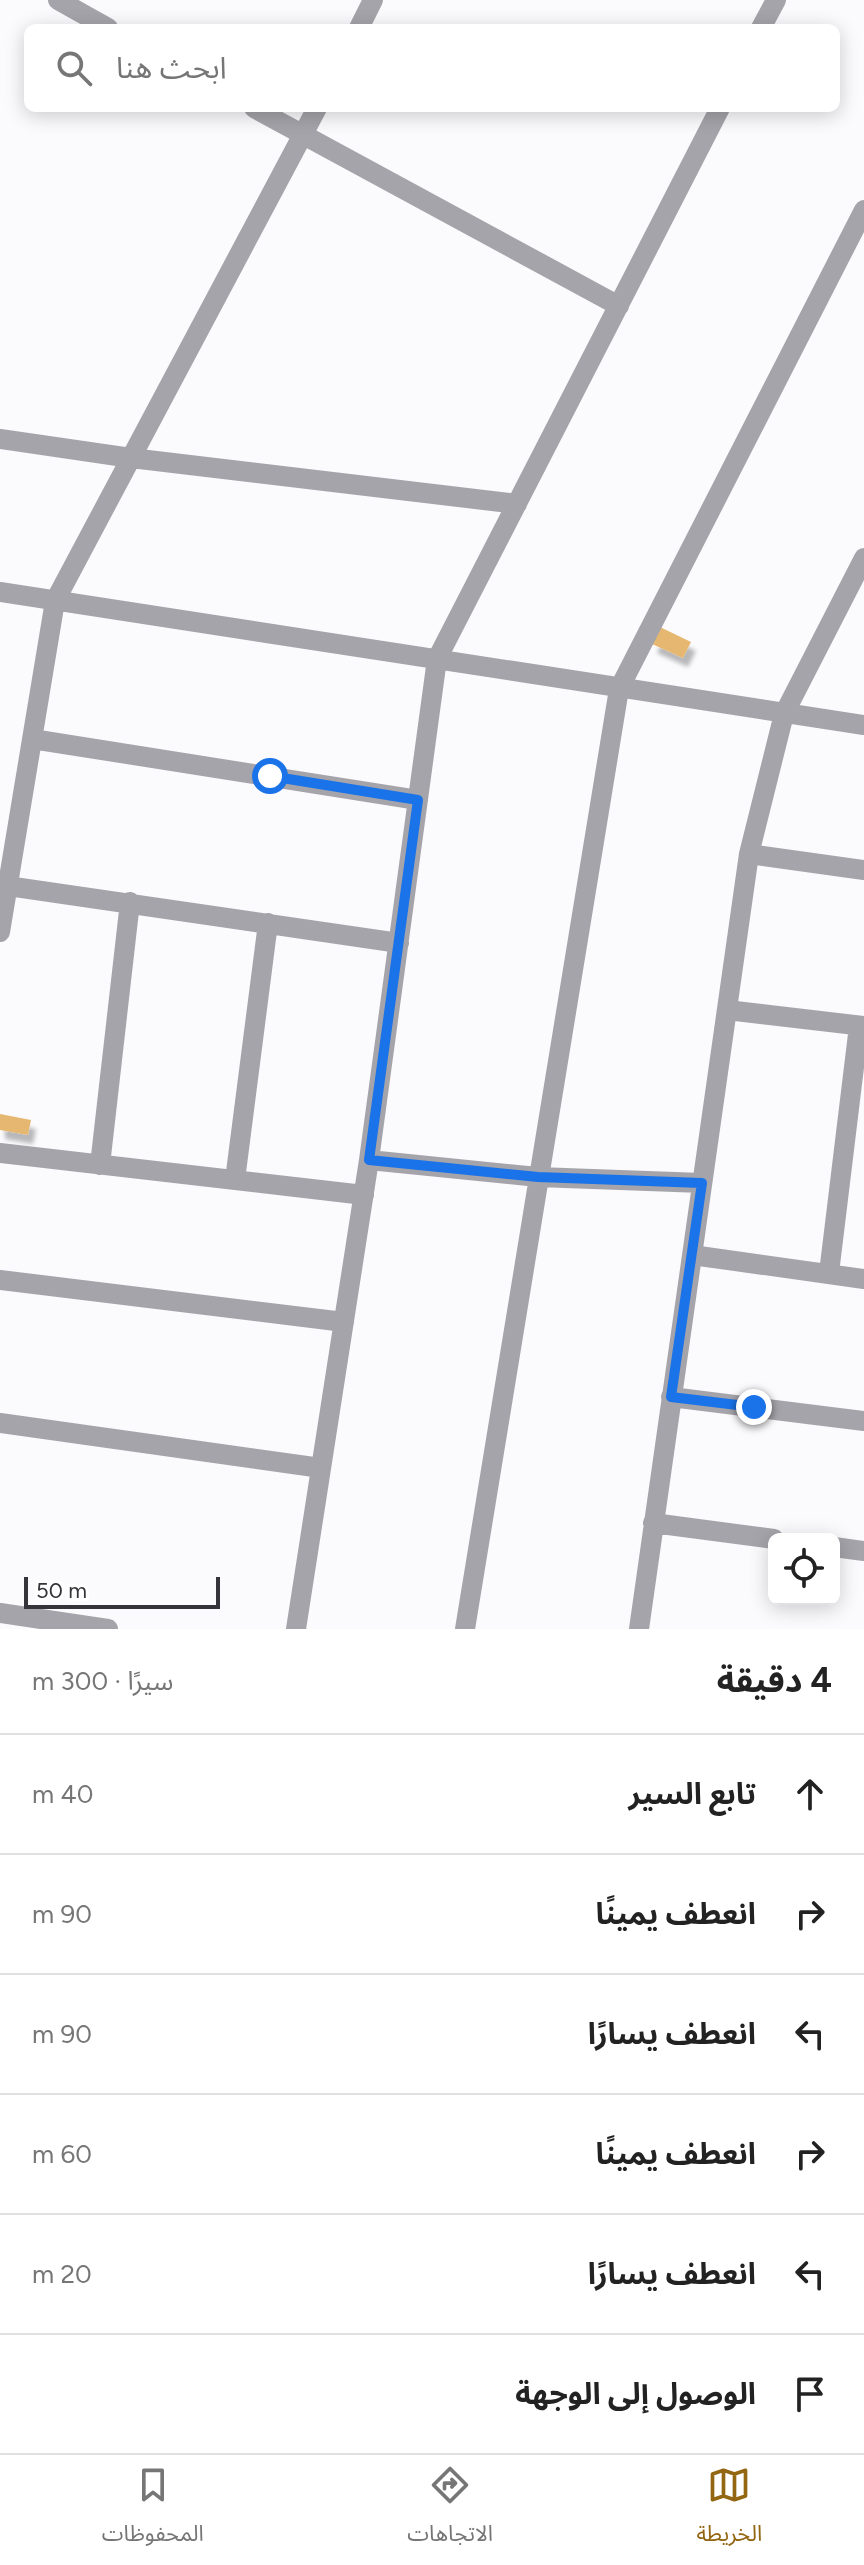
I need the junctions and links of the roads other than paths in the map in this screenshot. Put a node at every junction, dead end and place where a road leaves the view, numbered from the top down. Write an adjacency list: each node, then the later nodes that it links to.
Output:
1 (58, 0): 4 (street)
2 (373, 0): 5 (street)
3 (776, 0): 6 (street)
4 (101, 24)
5 (361, 24)
6 (763, 24)
7 (261, 112): 10 (street)
8 (315, 112): 10 (street)
9 (718, 112): 12 (street)
10 (303, 135): 12 (street); 14 (street)
11 (864, 210): 20 (street)
12 (619, 306): 15 (street)
13 (0, 439): 14 (street)
14 (131, 458): 15 (street); 18 (street)
15 (517, 504): 19 (street)
16 (864, 558): 21 (street)
17 (0, 592): 18 (street)
18 (55, 601): 19 (street); 23 (street)
19 (437, 659): 20 (street); 24 (street)
20 (619, 689): 21 (street); 37 (street)
21 (784, 714): 22 (street); 25 (street)
22 (864, 725)
23 (32, 739): 24 (street); 27 (street)
24 (418, 800): 31 (street)
25 (749, 854): 26 (street); 32 (street)
26 (864, 870)
27 (4, 885): 28 (street); 30 (street)
28 (130, 902): 29 (street); 36 (street)
29 (268, 923): 31 (street); 38 (street)
30 (0, 932)
31 (399, 943): 35 (street)
32 (727, 1010): 33 (street); 39 (street)
33 (861, 1026): 42 (street)
34 (0, 1153): 36 (street)
35 (369, 1160): 37 (street); 40 (street)
36 (100, 1165): 38 (street)
37 (538, 1177): 39 (street); 57 (street)
38 (235, 1180): 40 (street)
39 (702, 1183): 41 (street)
40 (364, 1195): 45 (street)
41 (692, 1255): 42 (street); 46 (street)
42 (829, 1273): 43 (street)
43 (864, 1279)
44 (0, 1280): 45 (street)
45 (344, 1322): 49 (street)
46 (671, 1397): 47 (street); 50 (street)
47 (864, 1421)
48 (0, 1423): 49 (street)
49 (321, 1468): 56 (street)
50 (653, 1523): 51 (street); 58 (street)
51 (768, 1538)
52 (840, 1548): 53 (street)
53 (864, 1551)
54 (0, 1613): 55 (street)
55 (108, 1629)
56 (296, 1629)
57 (465, 1629)
58 (639, 1629)

